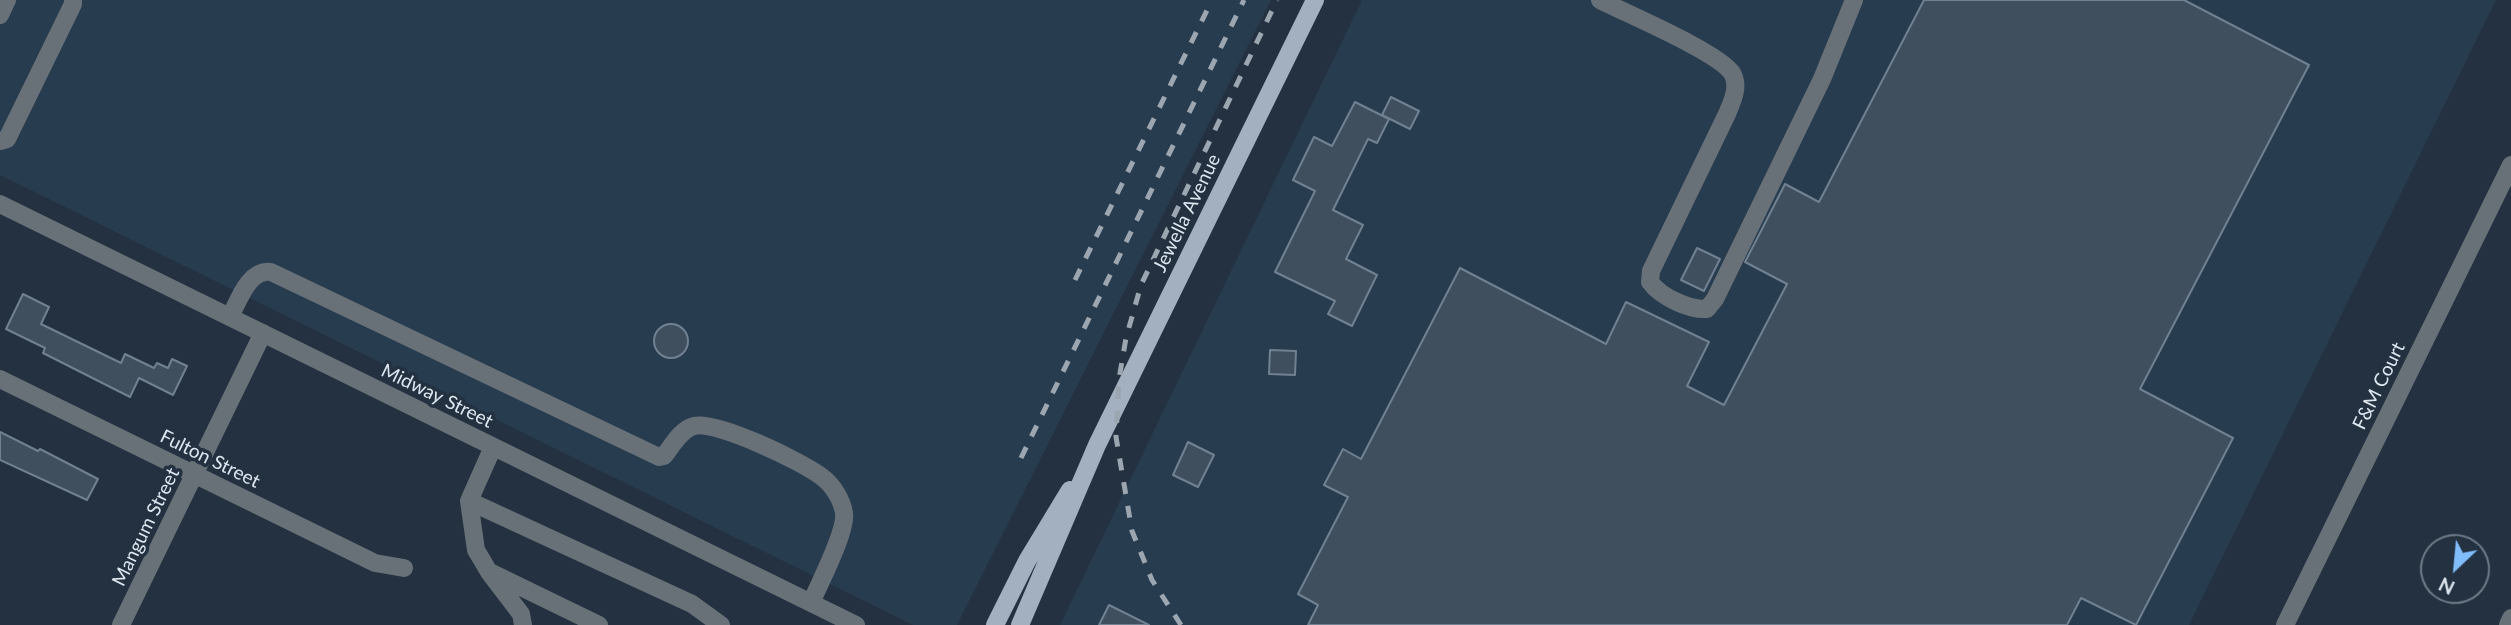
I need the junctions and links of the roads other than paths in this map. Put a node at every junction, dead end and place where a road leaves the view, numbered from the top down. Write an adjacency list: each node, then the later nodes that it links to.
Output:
1 (8, 0): 6 (street)
2 (73, 0): 7 (street)
3 (1315, 0): 13 (main road, Jewella Avenue)
4 (1600, 0): 5 (street)
5 (1854, 0)
6 (0, 15)
7 (0, 141)
8 (2511, 165): 28 (street, F&M Court)
9 (0, 204): 10 (street, Midway Street)
10 (230, 317): 11 (street, Midway Street); 19 (street)
11 (263, 333): 14 (street, Midway Street); 15 (street, Mangum Street)
12 (0, 379): 15 (street, Fulton Street)
13 (1097, 445): 26 (main road, Jewella Avenue); 27 (main road, Jewella Avenue)
14 (493, 447): 16 (street); 19 (street, Midway Street)
15 (195, 475): 17 (street, Fulton Street); 21 (street, Mangum Street)
16 (468, 501): 18 (street); 24 (street)
17 (404, 568)
18 (489, 572): 22 (street); 23 (street)
19 (811, 603): 25 (street, Midway Street)
20 (2511, 618): 29 (street)
21 (121, 625)
22 (523, 625)
23 (599, 625)
24 (721, 625)
25 (856, 625)
26 (995, 625)
27 (1020, 625)
28 (2285, 625)
29 (2508, 625)

